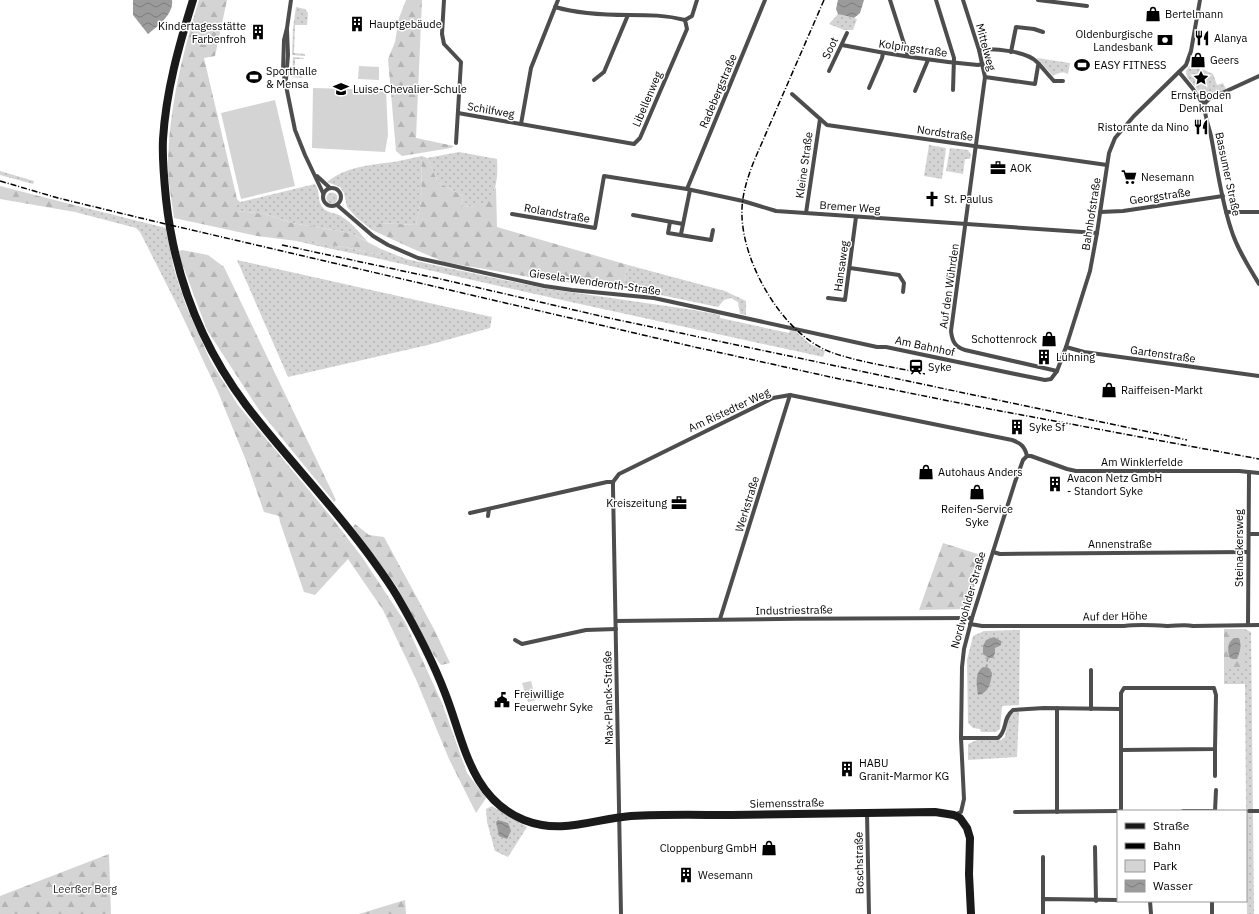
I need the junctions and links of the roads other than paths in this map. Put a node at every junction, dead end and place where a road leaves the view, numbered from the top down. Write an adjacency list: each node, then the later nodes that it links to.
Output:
1 (193, 0): 111 (main road, Siemensstraße)
2 (291, 0): 44 (street)
3 (444, 0): 38 (street, Schilfweg)
4 (558, 0): 13 (street)
5 (697, 0): 15 (street, Libellenweg)
6 (765, 0): 47 (street, Radebergstraße)
7 (890, 0): 22 (street)
8 (936, 0): 24 (street)
9 (963, 0): 19 (street, Mittelweg)
10 (1038, 0): 11 (street)
11 (1090, 0)
12 (1200, 0): 28 (street, Bahnhofstraße)
13 (555, 7): 14 (street); 40 (street)
14 (628, 15): 15 (street); 31 (street)
15 (685, 20): 40 (street, Libellenweg)
16 (1043, 32): 20 (street)
17 (847, 33): 18 (street, Soot)
18 (842, 45): 21 (street, Kolpingstraße); 27 (street, Soot)
19 (979, 50): 20 (street); 25 (street, Mittelweg)
20 (1011, 52): 26 (street)
21 (883, 53): 22 (street, Kolpingstraße); 33 (street)
22 (908, 56): 23 (street, Kolpingstraße)
23 (928, 60): 24 (street, Kolpingstraße); 35 (street)
24 (954, 63): 25 (street, Kolpingstraße); 34 (street)
25 (983, 64): 30 (street, Mittelweg)
26 (1039, 64): 30 (street); 32 (street)
27 (829, 71)
28 (1179, 72): 37 (street); 43 (street, Bahnhofstraße)
29 (1259, 76): 37 (street)
30 (985, 77): 42 (street, Mittelweg)
31 (594, 80)
32 (1063, 82)
33 (869, 88)
34 (953, 90)
35 (915, 91)
36 (792, 94): 39 (street, Nordstraße)
37 (1205, 103): 49 (street, Bassumer Straße)
38 (458, 113): 40 (street, Schilfweg); 41 (street, Schilfweg)
39 (820, 119): 42 (street, Nordstraße); 54 (street, Kleine Straße)
40 (521, 124)
41 (456, 143)
42 (977, 147): 43 (street, Nordstraße); 60 (street, Auf den Wührden)
43 (1107, 165): 51 (street, Bahnhofstraße)
44 (316, 176): 46 (street); 48 (street)
45 (604, 176): 47 (street, Bremer Weg); 55 (street, Rolandstraße)
46 (330, 188): 48 (street); 50 (street)
47 (689, 190): 54 (street, Bremer Weg); 59 (street, Radebergstraße)
48 (324, 193): 50 (street)
49 (1223, 196): 51 (street, Georgstraße); 52 (street, Bassumer Straße)
50 (338, 205): 68 (street, Giesela-Wenderoth-Straße)
51 (1100, 212): 62 (street, Bahnhofstraße)
52 (1226, 212): 53 (street); 65 (street, Bassumer Straße)
53 (1259, 212)
54 (806, 213): 57 (street, Bremer Weg)
55 (512, 214)
56 (633, 215): 58 (street)
57 (856, 217): 60 (street, Bremer Weg); 64 (street, Hansaweg)
58 (670, 222): 59 (street); 63 (street)
59 (683, 224): 63 (street, Radebergstraße)
60 (966, 224): 62 (street, Bremer Weg); 70 (street, Auf den Wührden)
61 (713, 230): 63 (street)
62 (1097, 233): 69 (street, Bahnhofstraße)
63 (681, 234)
64 (850, 268): 66 (street); 67 (street, Hansaweg)
65 (1259, 284)
66 (903, 292)
67 (828, 298)
68 (794, 328): 72 (street, Am Bahnhof)
69 (1066, 346): 70 (street, Bahnhofstraße); 71 (street, Gartenstraße)
70 (1057, 371): 72 (street, Bahnhofstraße)
71 (1259, 376)
72 (1052, 379)
73 (790, 395): 74 (street, Am Ristedter Weg); 77 (street, Am Ristedter Weg); 86 (street, Werkstraße)
74 (1027, 456): 75 (street, Am Winklerfelde); 83 (street, Nordwohlder Straße)
75 (1249, 472): 76 (street, Am Winklerfelde); 81 (street, Steinackersweg)
76 (1259, 473)
77 (613, 482): 78 (street); 87 (street, Max-Planck-Straße)
78 (489, 509): 79 (street); 80 (street)
79 (470, 513)
80 (488, 516)
81 (1249, 534): 82 (street); 84 (street, Steinackersweg)
82 (1259, 534)
83 (993, 552): 84 (street, Annenstraße); 85 (street, Nordwohlder Straße)
84 (1248, 552): 89 (street, Steinackersweg)
85 (972, 618): 86 (street, Industriestraße); 88 (street, Nordwohlder Straße)
86 (720, 619): 87 (street, Industriestraße)
87 (616, 621): 91 (street, Max-Planck-Straße)
88 (970, 624): 89 (street, Auf der Höhe); 97 (street, Nordwohlder Straße)
89 (1248, 625): 90 (street, Auf der Höhe)
90 (1259, 625)
91 (616, 629): 92 (street); 111 (street, Max-Planck-Straße)
92 (516, 640)
93 (1091, 670): 95 (street)
94 (1057, 708): 95 (street); 97 (street); 108 (street)
95 (1092, 708): 96 (street)
96 (1120, 708): 98 (street); 99 (street)
97 (961, 738): 110 (street, Nordwohlder Straße)
98 (1215, 749): 99 (street); 100 (street)
99 (1120, 750): 102 (street)
100 (1215, 776)
101 (1216, 790): 103 (street)
102 (1119, 810)
103 (1215, 810)
104 (1117, 811): 108 (street)
105 (1249, 811): 106 (street)
106 (1259, 811)
107 (1015, 812): 108 (street)
108 (1057, 812)
109 (867, 813): 110 (main road, Siemensstraße); 111 (main road, Siemensstraße); 120 (street, Boschstraße)
110 (954, 815): 121 (main road)
111 (619, 818): 119 (street, Max-Planck-Straße)
112 (1095, 847): 116 (street)
113 (1043, 857): 114 (street)
114 (1043, 899): 116 (street); 122 (street)
115 (1117, 900): 116 (street)
116 (1096, 901)
117 (1150, 902): 123 (street)
118 (1212, 902): 124 (street)
119 (621, 914)
120 (868, 914)
121 (971, 914)
122 (1043, 914)
123 (1151, 914)
124 (1212, 914)

